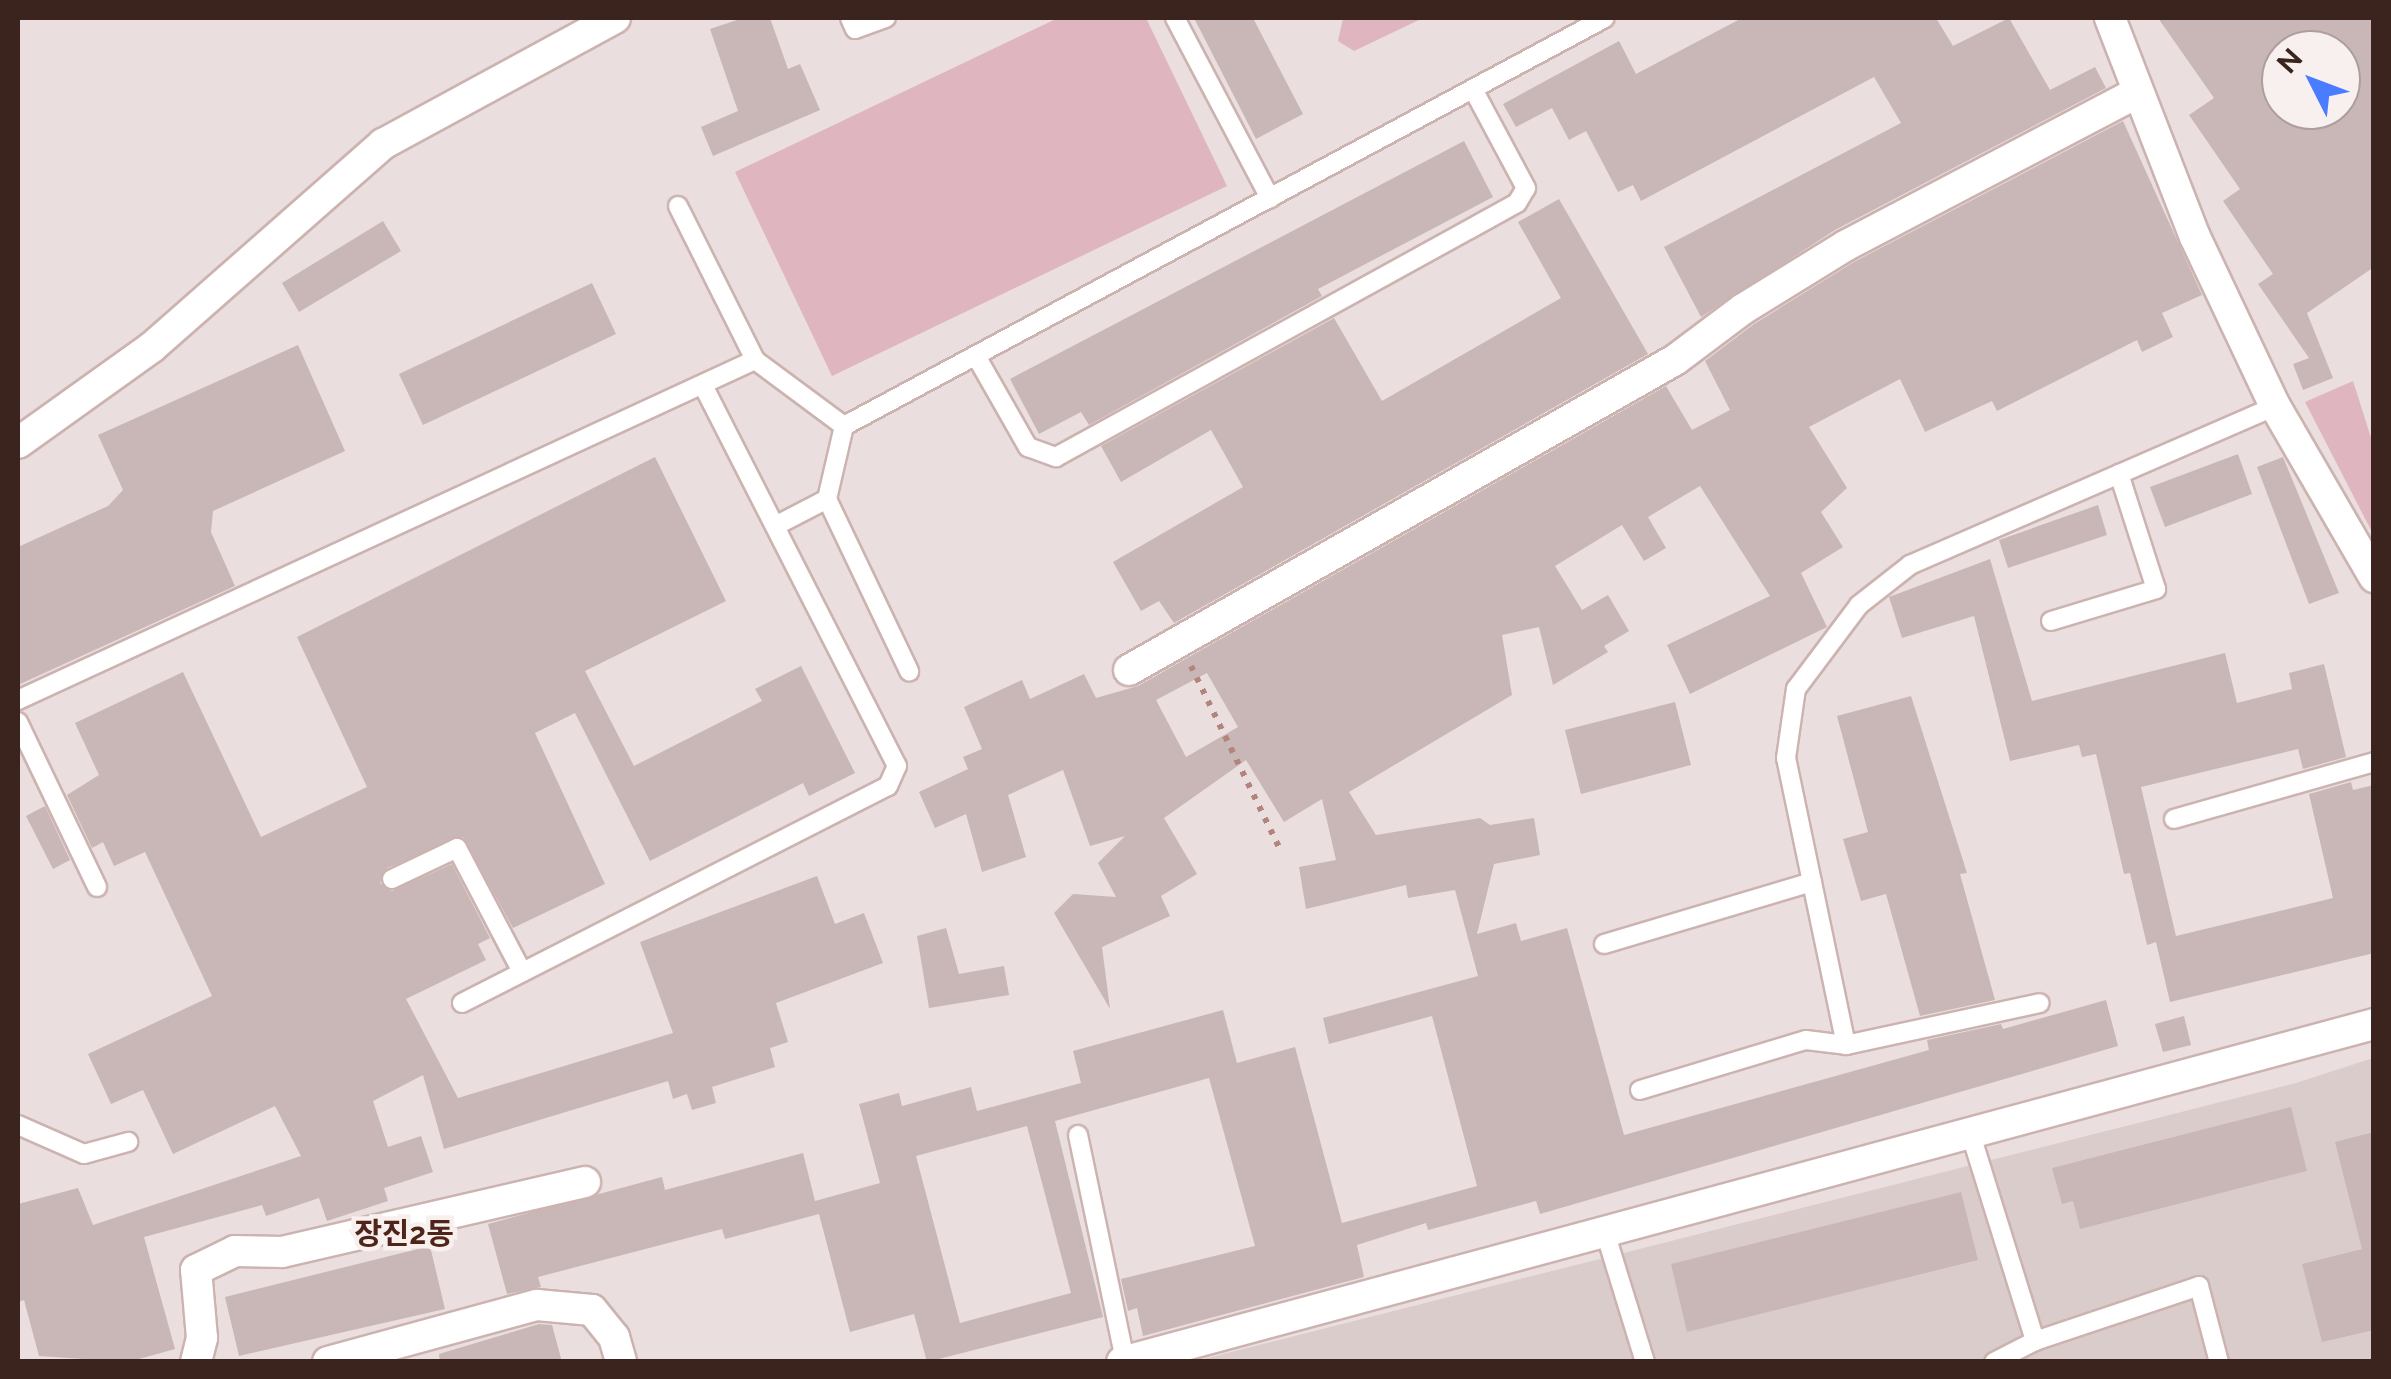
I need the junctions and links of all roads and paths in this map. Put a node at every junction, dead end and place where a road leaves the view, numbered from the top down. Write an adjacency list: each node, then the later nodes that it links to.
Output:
1 (615, 18): 16 (street)
2 (850, 18): 3 (lane)
3 (886, 18)
4 (1175, 18): 9 (lane)
5 (1605, 18): 7 (lane)
6 (2110, 18): 8 (street)
7 (1473, 89): 9 (lane); 11 (lane)
8 (2138, 92): 14 (street); 22 (street)
9 (1270, 198): 11 (lane)
10 (678, 206): 12 (lane)
11 (976, 356): 15 (lane)
12 (755, 360): 13 (lane); 15 (lane)
13 (703, 386): 19 (lane); 25 (lane)
14 (2275, 406): 17 (lane); 20 (street)
15 (844, 426): 18 (lane)
16 (18, 443)
17 (2119, 474): 21 (lane); 31 (lane)
18 (826, 499): 19 (lane); 24 (lane)
19 (777, 524): 34 (lane)
20 (2374, 577)
21 (2051, 621)
22 (1180, 641): 23 (street); 29 (path)
23 (1129, 670)
24 (909, 671)
25 (18, 700)
26 (18, 722): 32 (lane)
27 (2374, 762): 28 (lane)
28 (2174, 819)
29 (1280, 850)
30 (392, 879): 34 (lane)
31 (1812, 882): 33 (lane); 38 (lane)
32 (97, 886)
33 (1604, 944)
34 (522, 972): 35 (lane)
35 (462, 1003)
36 (2040, 1003): 38 (lane)
37 (2374, 1024): 42 (street)
38 (1846, 1046): 39 (lane)
39 (1640, 1090)
40 (18, 1126): 43 (lane)
41 (1078, 1135): 47 (lane)
42 (1971, 1136): 45 (street); 46 (lane)
43 (128, 1142)
44 (585, 1182): 48 (street)
45 (1605, 1232): 47 (street); 51 (lane)
46 (2035, 1342): 52 (lane); 53 (lane)
47 (1124, 1360)
48 (196, 1362)
49 (328, 1362): 50 (street)
50 (622, 1362)
51 (1645, 1362)
52 (1994, 1362)
53 (2220, 1362)

